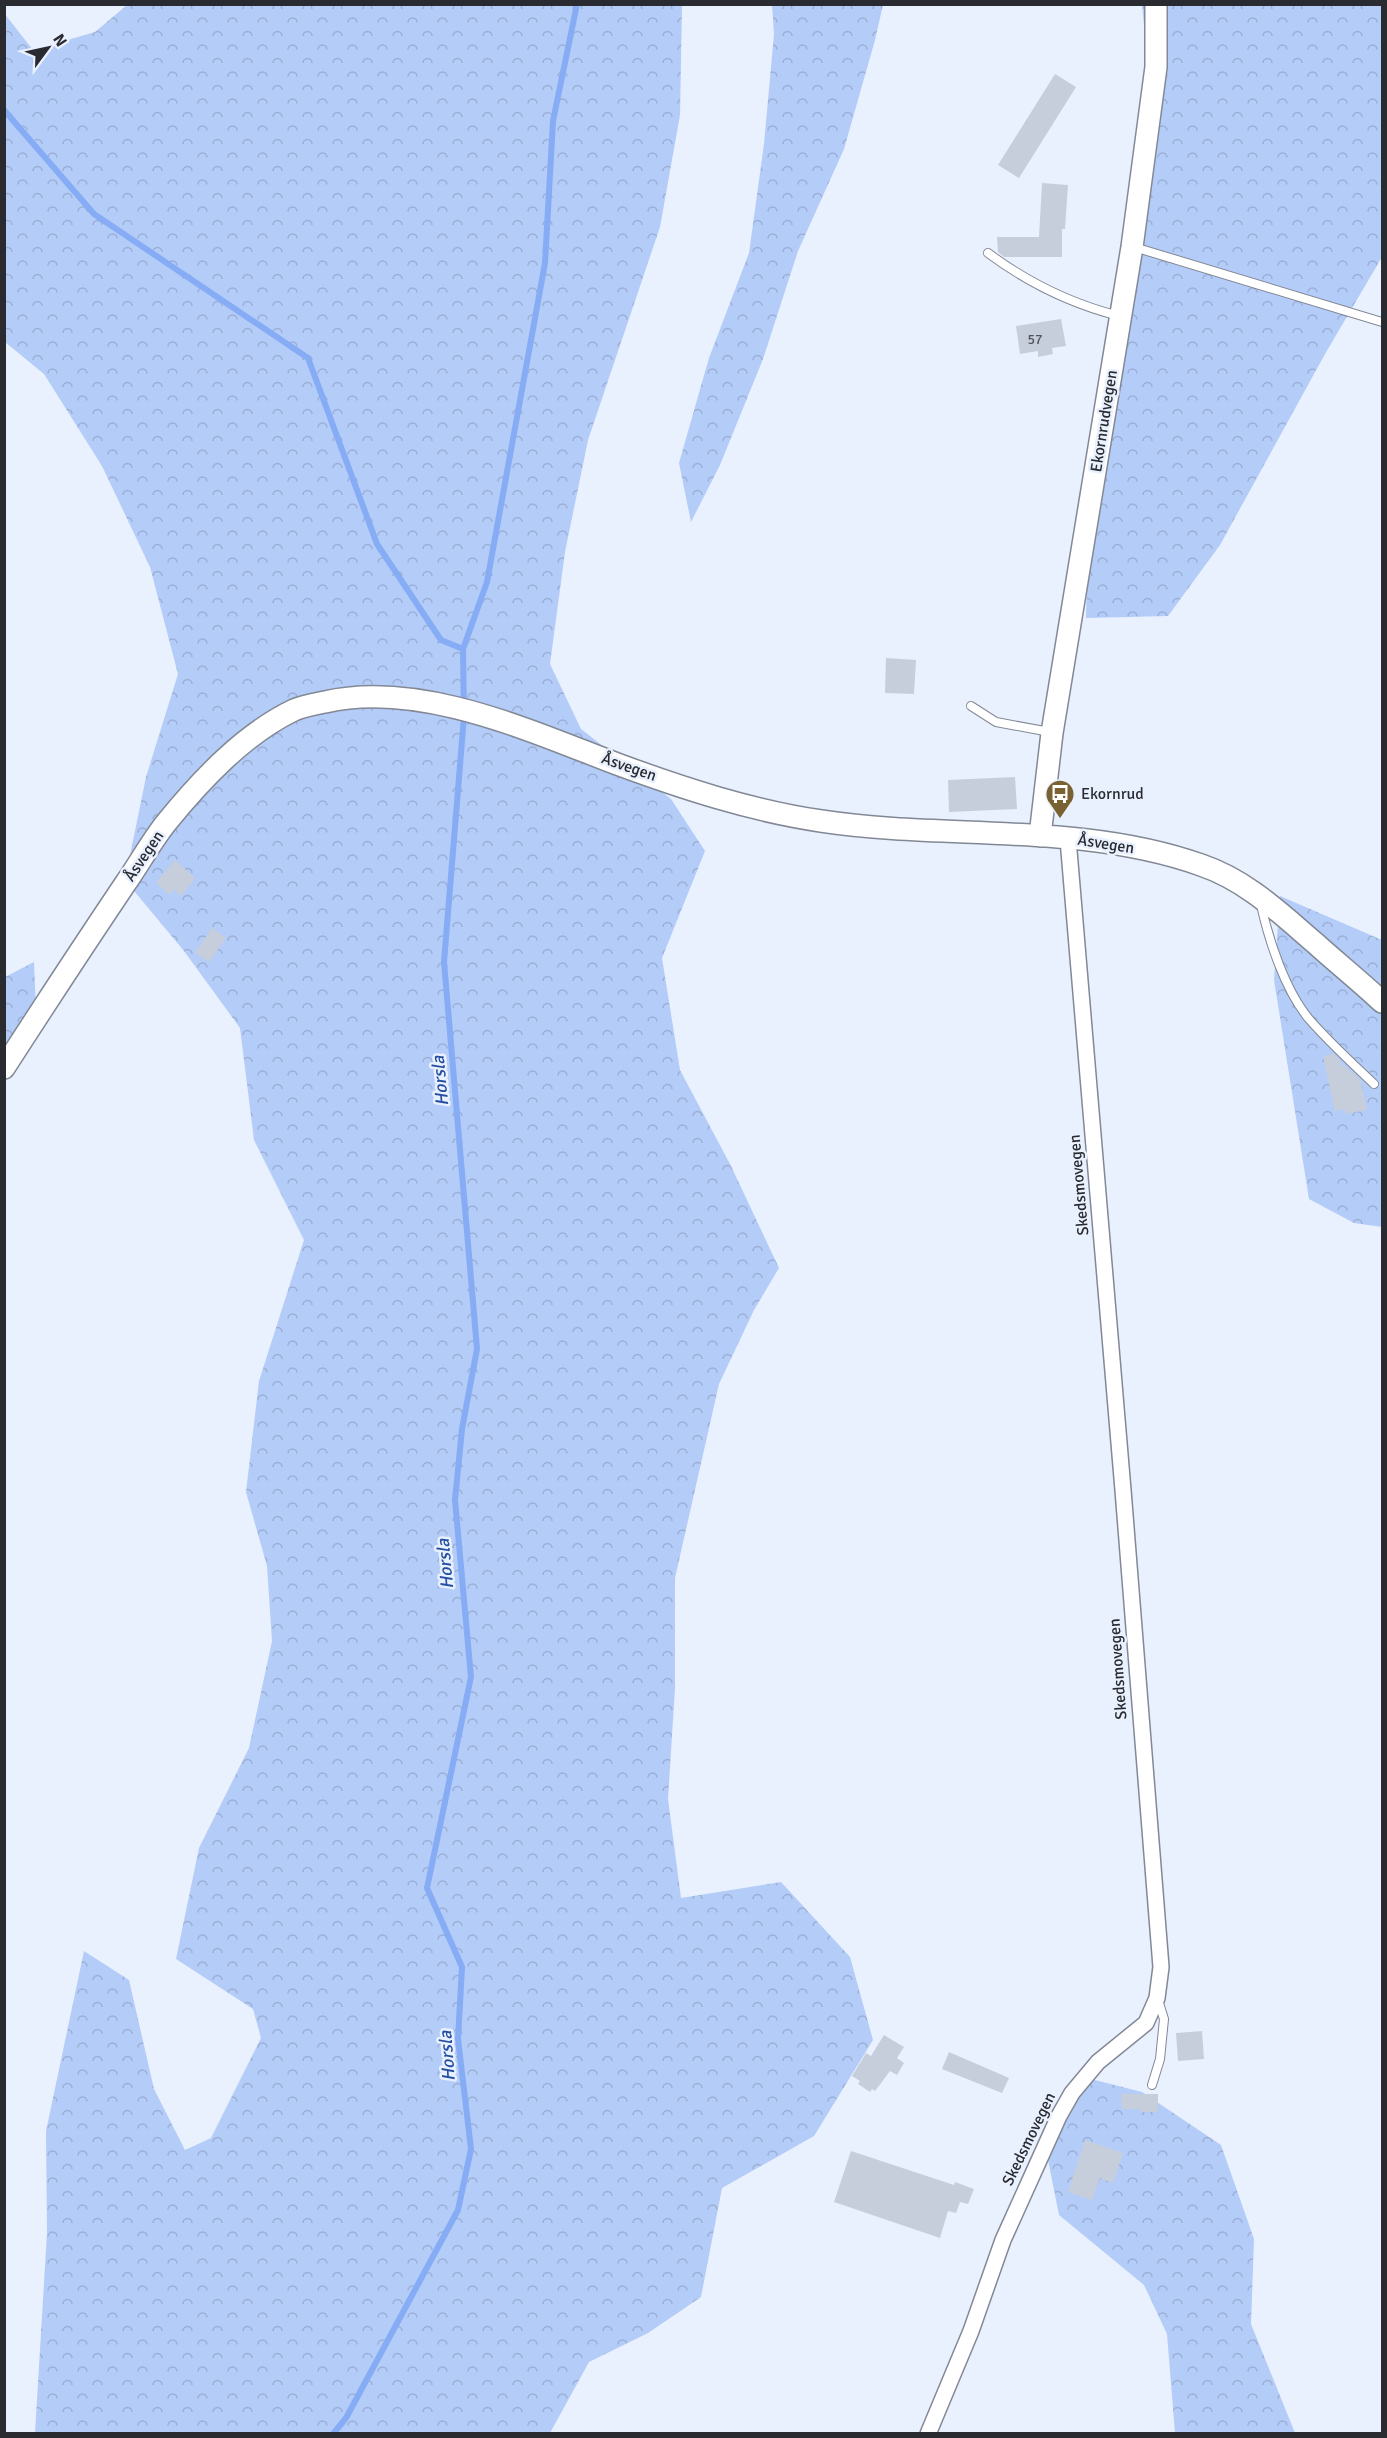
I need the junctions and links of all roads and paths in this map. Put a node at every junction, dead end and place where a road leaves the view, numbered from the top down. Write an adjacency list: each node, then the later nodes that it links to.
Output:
1 (1156, 4): 2 (main road, Ekornrudvegen)
2 (1132, 247): 4 (main road, Ekornrudvegen); 5 (lane)
3 (988, 253): 4 (lane)
4 (1121, 316): 7 (main road, Ekornrudvegen)
5 (1383, 322)
6 (971, 706): 7 (lane)
7 (1052, 733): 8 (main road, Ekornrudvegen)
8 (1040, 836): 9 (main road, Åsvegen); 12 (main road, Åsvegen)
9 (1068, 838): 10 (main road, Åsvegen); 14 (street, Skedsmovegen)
10 (1260, 898): 11 (main road, Åsvegen); 13 (lane)
11 (1383, 1002)
12 (4, 1068)
13 (1374, 1084)
14 (1157, 1998): 15 (lane); 16 (street, Skedsmovegen)
15 (1152, 2085)
16 (927, 2433)

